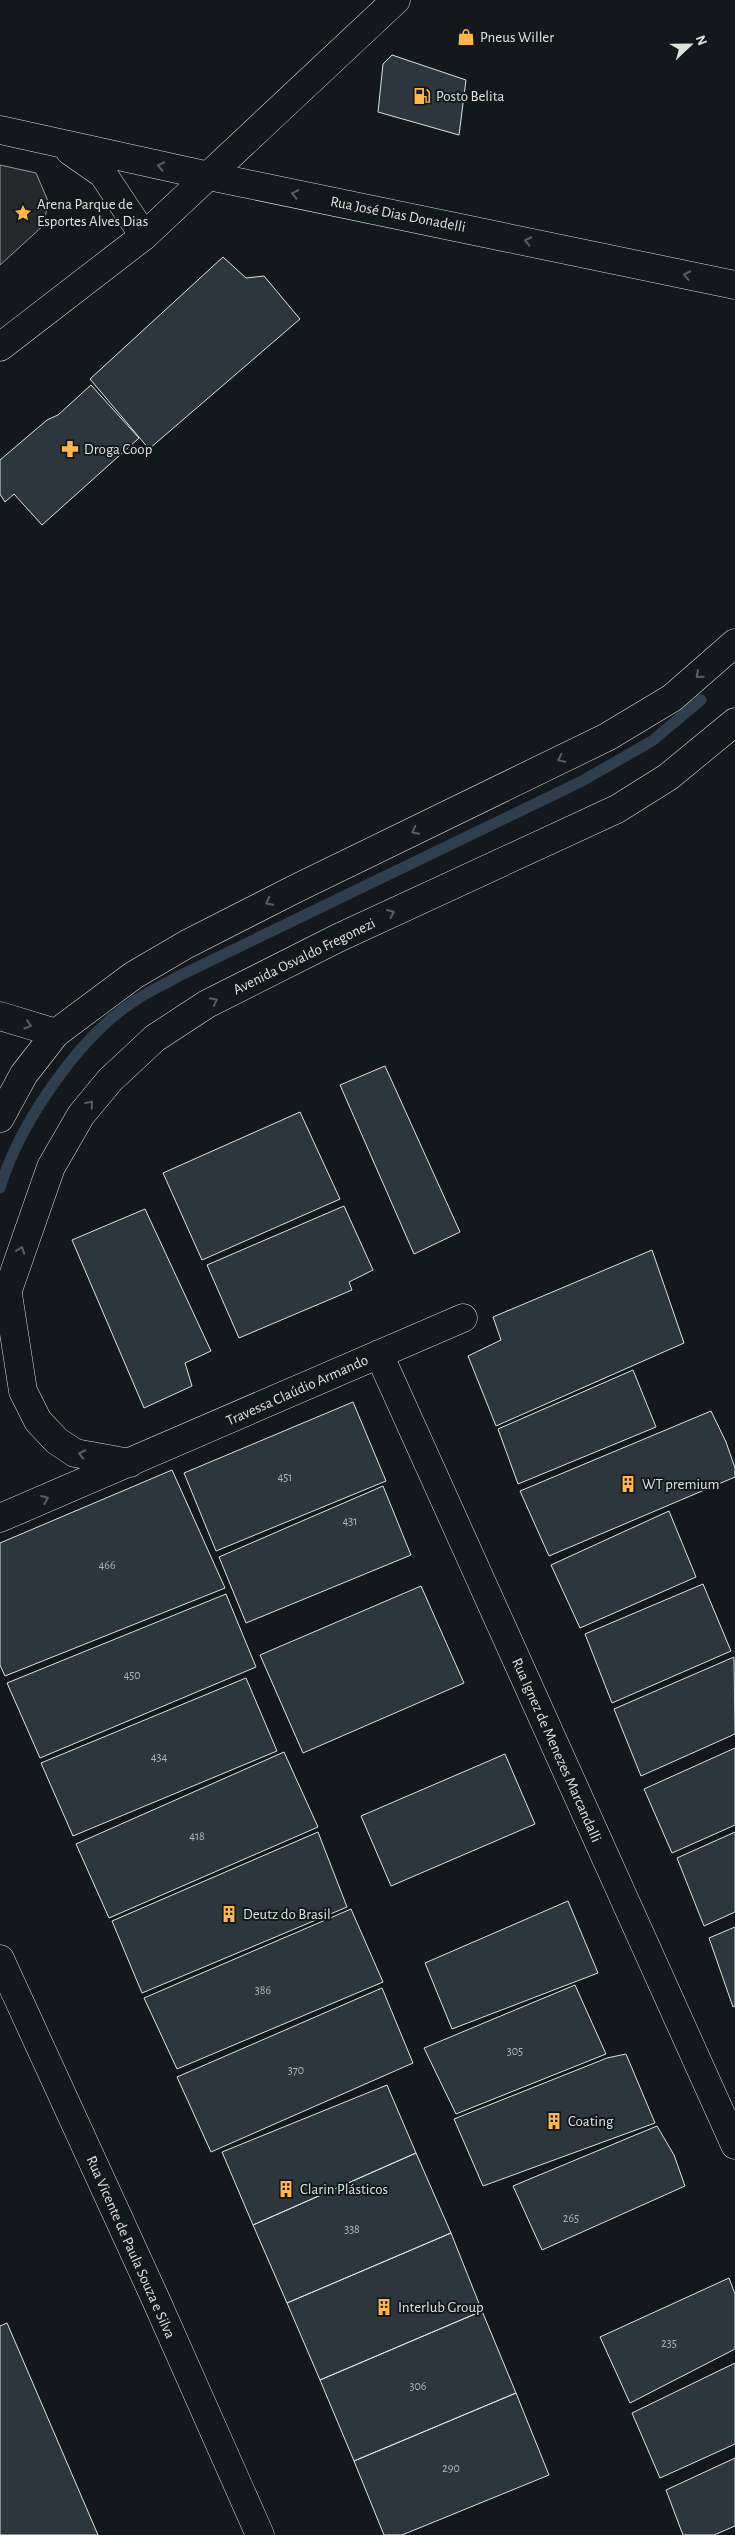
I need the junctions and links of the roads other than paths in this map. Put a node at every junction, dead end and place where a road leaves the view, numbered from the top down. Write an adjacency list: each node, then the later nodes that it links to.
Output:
1 (396, 0): 4 (street)
2 (0, 130): 3 (street, Rua José Dias Donadelli)
3 (60, 144): 4 (street, Rua José Dias Donadelli, one-way to 3); 5 (street, Rua José Dias Donadelli)
4 (208, 176): 5 (street); 6 (street, Rua José Dias Donadelli, one-way to 4)
5 (144, 236): 7 (street)
6 (735, 285)
7 (0, 347)
8 (735, 642): 11 (street, one-way to 11)
9 (735, 722): 13 (street, Avenida Osvaldo Fregonezi, one-way to 9)
10 (0, 1016): 11 (street, one-way to 11)
11 (56, 1034): 12 (street)
12 (0, 1118)
13 (4, 1300): 16 (street, one-way to 13)
14 (463, 1318): 15 (street, Travessa Claúdio Armando)
15 (380, 1354): 16 (street, Travessa Claúdio Armando); 19 (street, Rua Ignez de Menezes Marcandalli)
16 (130, 1463): 17 (street, Travessa Claúdio Armando, one-way to 16)
17 (0, 1518)
18 (0, 1959): 20 (street, Rua Vicente de Paula Souza e Silva)
19 (735, 2146)
20 (260, 2535)

